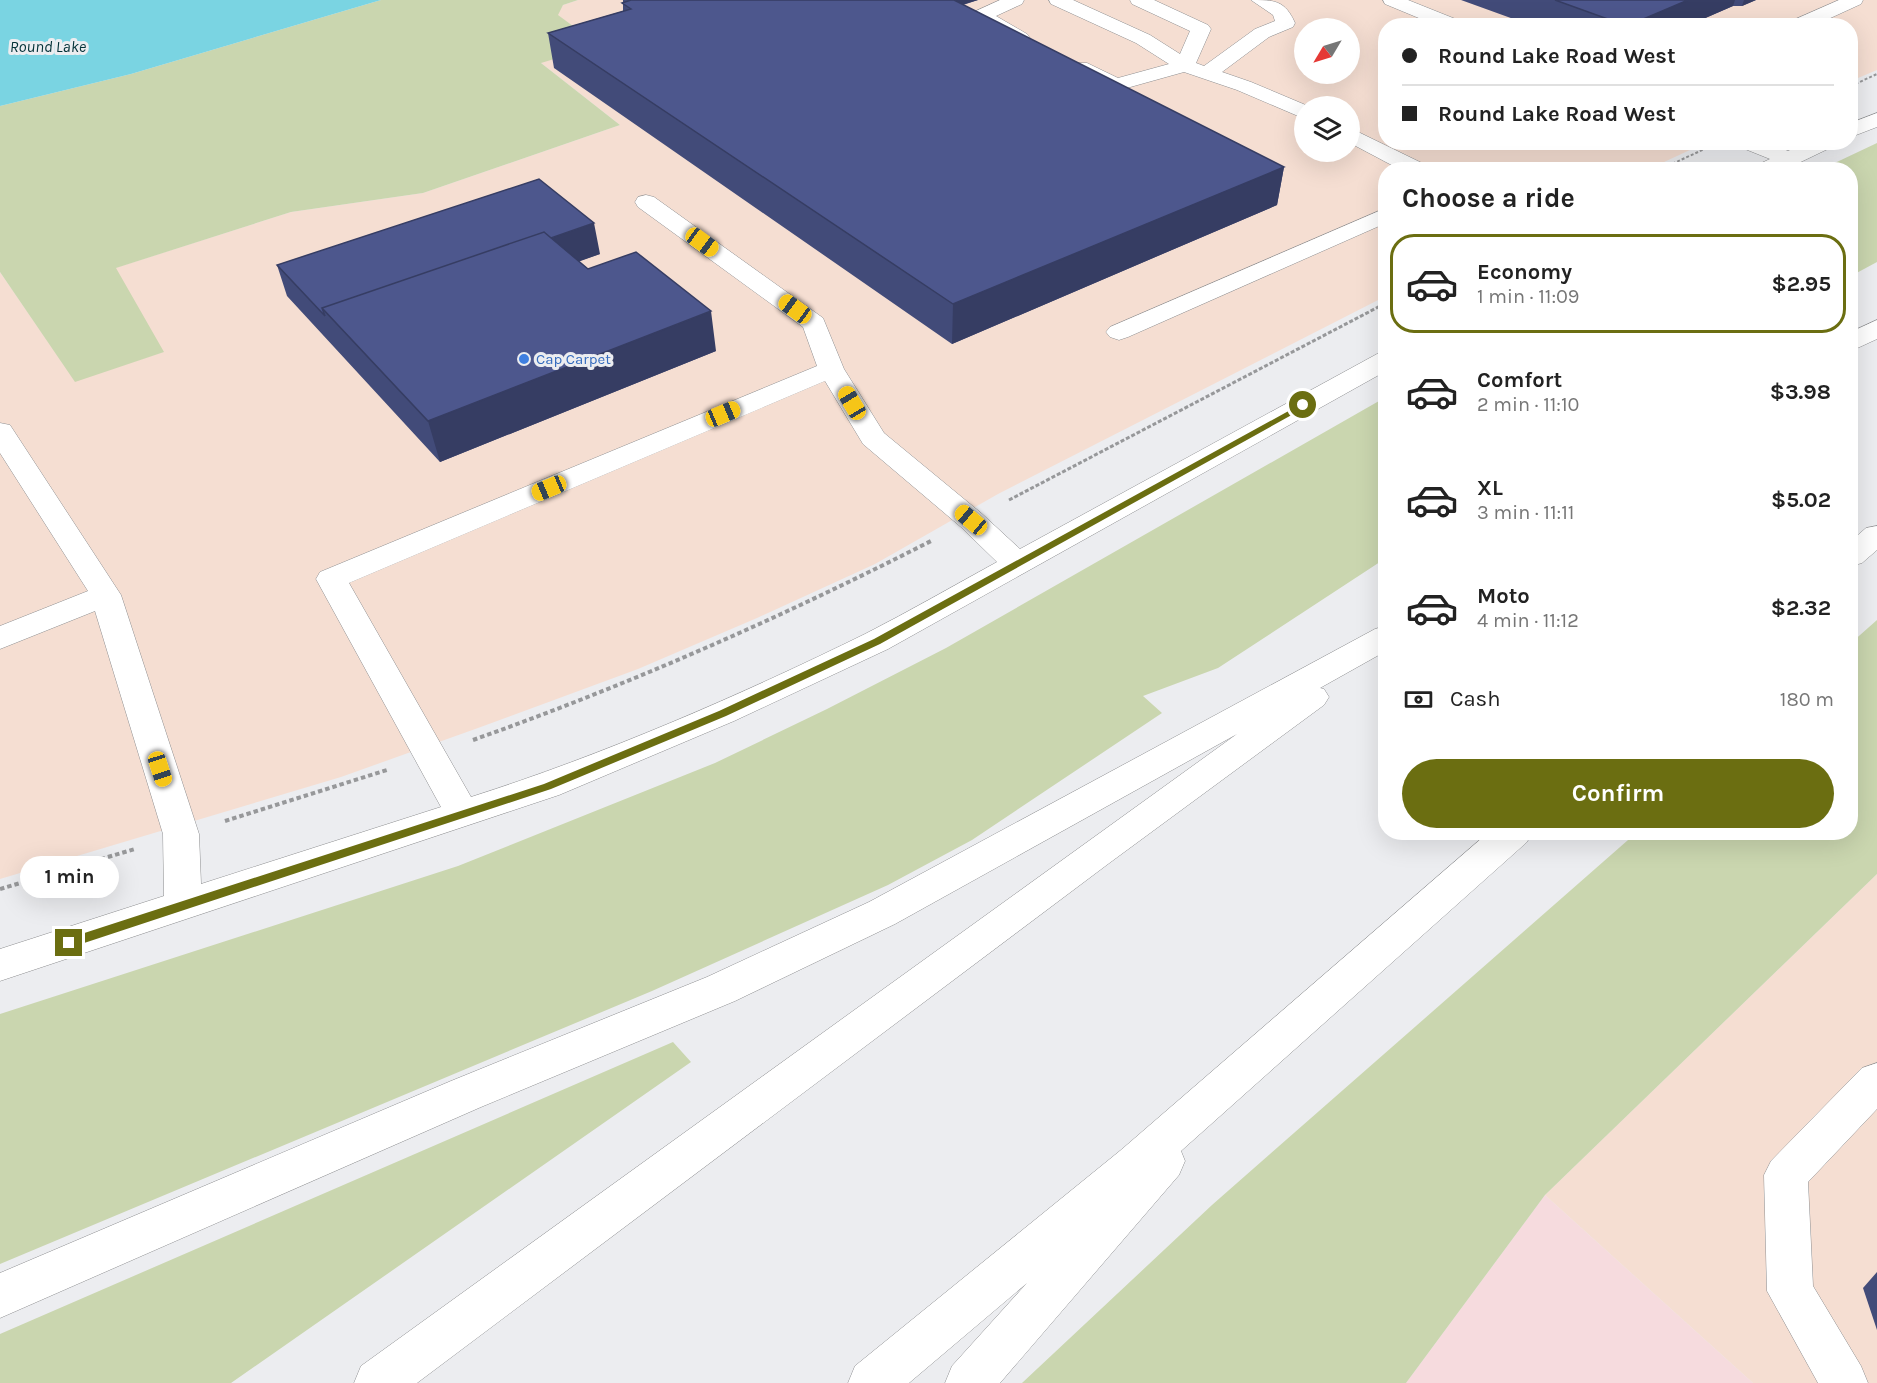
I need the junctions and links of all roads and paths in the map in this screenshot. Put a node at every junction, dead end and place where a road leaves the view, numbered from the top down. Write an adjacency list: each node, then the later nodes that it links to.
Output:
1 (1015, 0): 9 (main road)
2 (1058, 0): 11 (main road)
3 (1139, 0): 11 (main road)
4 (1260, 0): 12 (main road)
5 (1392, 0): 7 (main road)
6 (1854, 0): 8 (main road)
7 (1436, 18)
8 (1814, 18)
9 (1034, 45)
10 (1065, 60): 11 (main road)
11 (1185, 66): 12 (main road)
12 (1207, 73): 15 (main road)
13 (1877, 74): 14 (path)
14 (1858, 83)
15 (1294, 108)
16 (1877, 119): 17 (main road)
17 (1858, 128)
18 (1360, 139): 19 (main road)
19 (1378, 149)
20 (1380, 150): 25 (main road)
21 (1703, 150): 26 (path)
22 (1767, 150): 24 (main road)
23 (1807, 150): 24 (main road)
24 (1788, 159): 27 (main road)
25 (1403, 162)
26 (1676, 162)
27 (1782, 162)
28 (646, 202): 35 (main road)
29 (1378, 219): 32 (main road)
30 (1378, 307): 37 (path)
31 (1877, 328): 33 (main road)
32 (1119, 332)
33 (1858, 339)
34 (1378, 364): 40 (main road)
35 (831, 369): 37 (main road); 45 (main road)
36 (0, 431): 41 (main road)
37 (971, 520): 40 (main road); 45 (path)
38 (1877, 535): 39 (main road)
39 (1858, 550)
40 (1018, 564): 46 (main road)
41 (106, 595): 42 (main road); 47 (main road)
42 (0, 638)
43 (1378, 641): 54 (main road)
44 (1378, 652): 55 (main road)
45 (430, 755): 46 (main road); 47 (path)
46 (463, 815): 50 (main road)
47 (181, 834): 49 (path); 50 (main road)
48 (1505, 840): 52 (main road)
49 (0, 889)
50 (183, 907): 51 (main road)
51 (0, 964)
52 (1252, 1061): 56 (main road); 57 (main road)
53 (1877, 1081): 58 (main road)
54 (0, 1296)
55 (378, 1383)
56 (872, 1383)
57 (969, 1383)
58 (1844, 1383)

